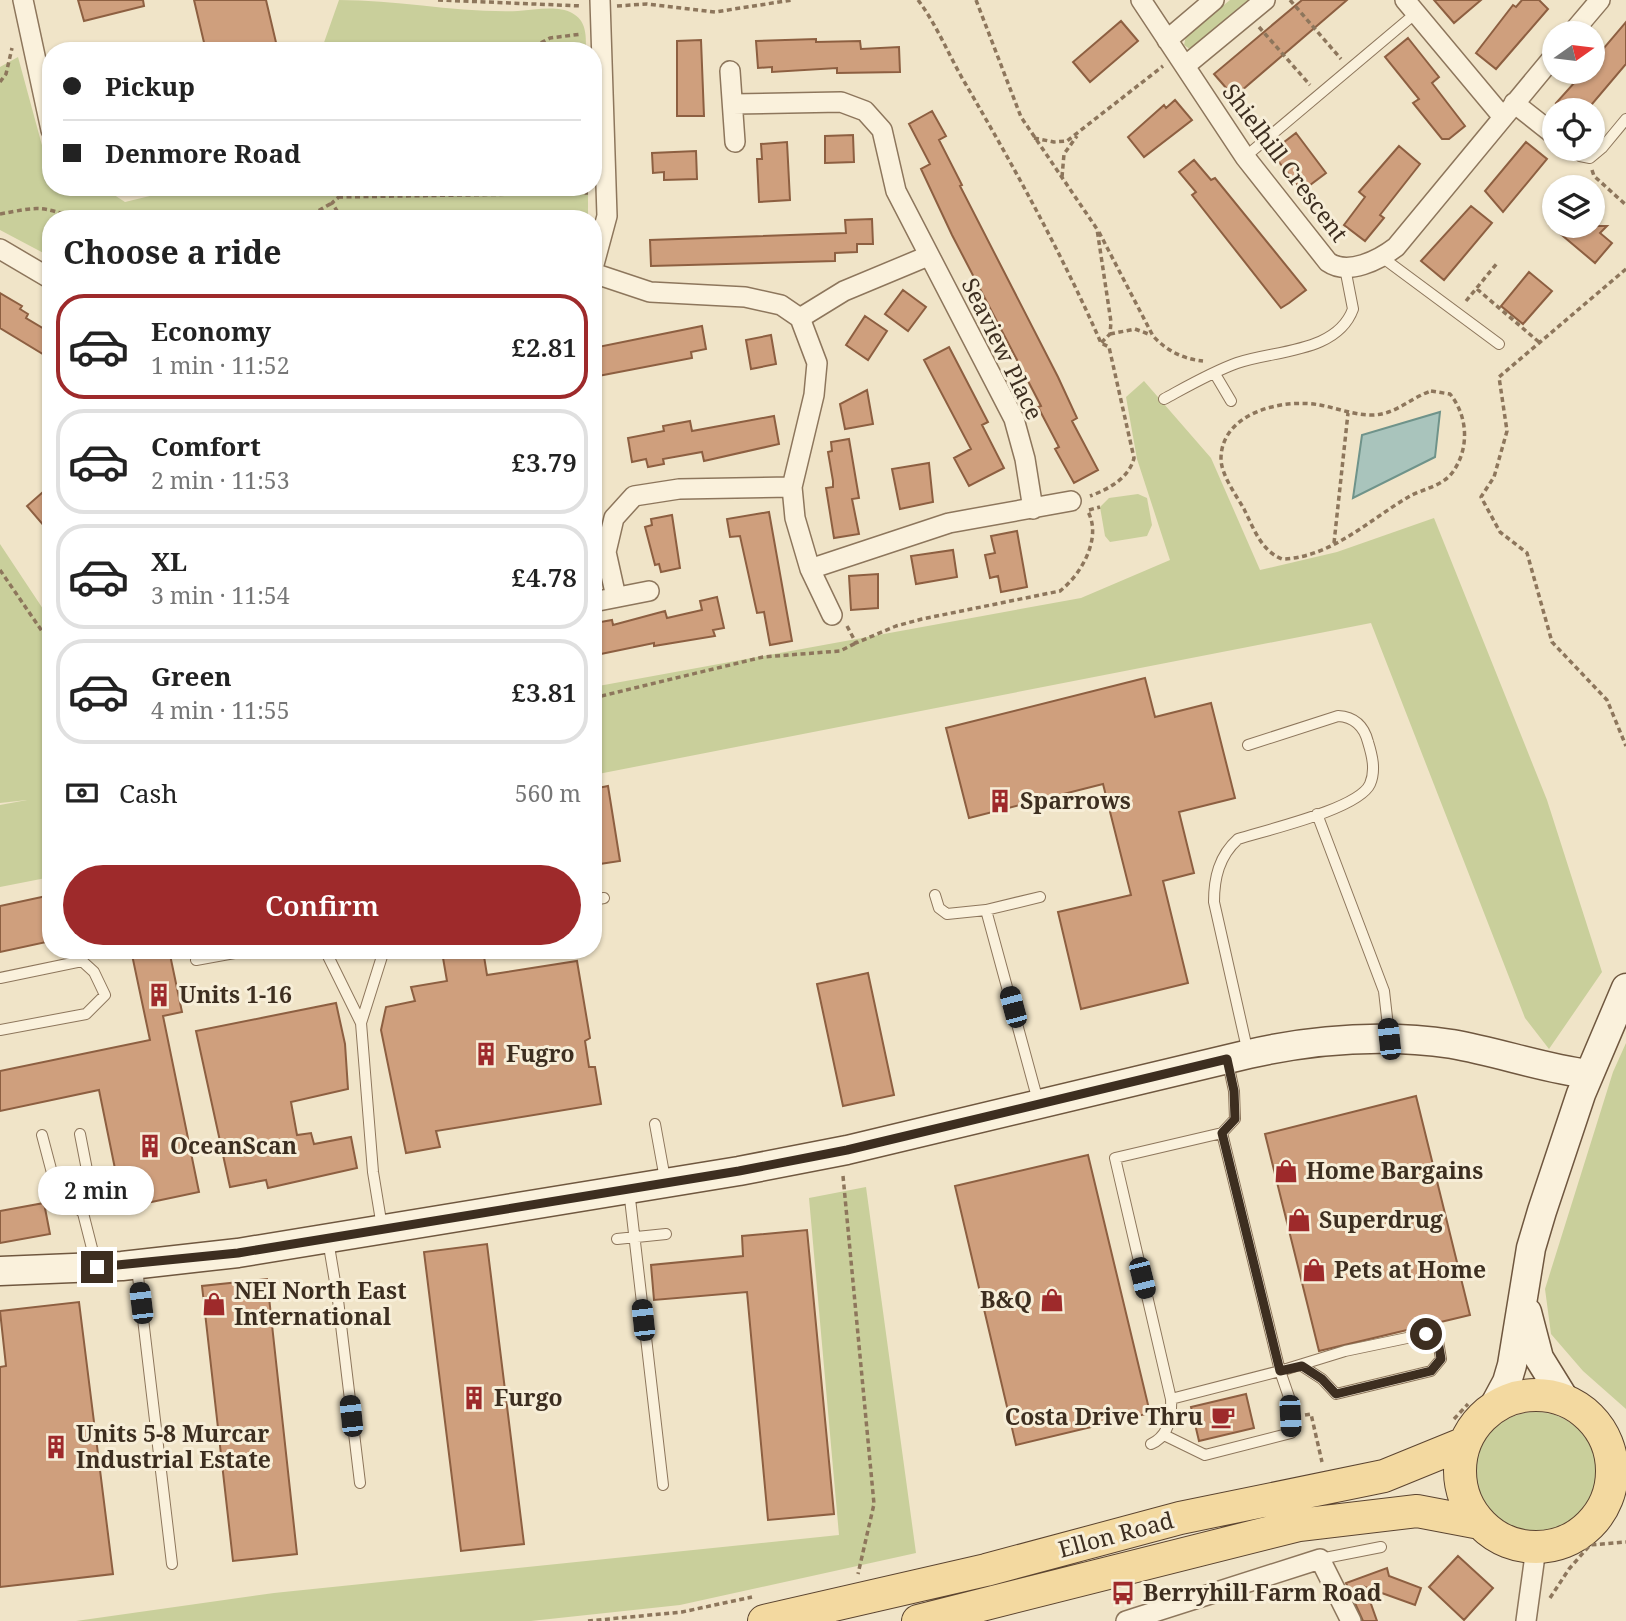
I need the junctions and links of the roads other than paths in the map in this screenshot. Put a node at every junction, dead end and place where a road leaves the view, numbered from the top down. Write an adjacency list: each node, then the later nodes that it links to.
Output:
1 (23, 0): 13 (street)
2 (600, 0): 21 (street)
3 (1141, 0): 9 (street, Shielhill Crescent)
4 (1214, 0): 9 (street)
5 (1265, 0): 10 (street)
6 (1600, 0): 8 (street)
7 (1410, 4): 15 (street); 20 (lane)
8 (1583, 21)
9 (1167, 40): 10 (street, Shielhill Crescent)
10 (1176, 64): 20 (street, Shielhill Crescent)
11 (1542, 69): 15 (street)
12 (730, 71): 14 (street)
13 (42, 75)
14 (733, 104): 18 (street); 23 (street, Seaview Place)
15 (1508, 110): 17 (street); 24 (street)
16 (1626, 119): 19 (lane)
17 (1542, 128)
18 (735, 142)
19 (1605, 144)
20 (1245, 157): 25 (street, Shielhill Crescent)
21 (602, 236)
22 (0, 249): 26 (street)
23 (928, 256): 28 (street); 35 (street, Seaview Place)
24 (1383, 258): 25 (street, Shielhill Crescent); 29 (lane)
25 (1345, 268): 30 (lane)
26 (42, 274)
27 (602, 274): 28 (street)
28 (800, 318): 33 (street)
29 (1499, 344)
30 (1215, 374): 31 (lane); 32 (lane)
31 (1164, 399)
32 (1231, 401)
33 (792, 487): 36 (street); 38 (street)
34 (1080, 506): 35 (street)
35 (1033, 509): 36 (street)
36 (810, 569): 40 (street)
37 (649, 591): 38 (street)
38 (616, 597): 39 (street)
39 (602, 600)
40 (832, 615)
41 (1248, 745): 42 (lane)
42 (1317, 814): 54 (lane); 55 (lane)
43 (935, 895): 45 (lane)
44 (1040, 897): 45 (lane)
45 (986, 911): 57 (lane)
46 (202, 959): 49 (lane)
47 (329, 959): 52 (lane)
48 (381, 959): 52 (lane)
49 (196, 960)
50 (0, 978): 53 (lane)
51 (1626, 988): 56 (street)
52 (361, 1023): 65 (lane)
53 (0, 1030)
54 (1389, 1039): 55 (street); 56 (street)
55 (1238, 1056): 57 (street); 59 (lane)
56 (1588, 1074): 73 (street)
57 (1039, 1105): 62 (street)
58 (655, 1124): 62 (lane)
59 (1222, 1133): 75 (lane); 76 (lane)
60 (80, 1134): 64 (lane)
61 (42, 1135): 64 (lane)
62 (666, 1183): 63 (street)
63 (629, 1190): 65 (street); 67 (lane)
64 (83, 1213): 71 (lane)
65 (382, 1231): 68 (street)
66 (666, 1234): 67 (lane)
67 (634, 1237): 69 (lane); 84 (lane)
68 (328, 1239): 70 (street); 83 (lane)
69 (617, 1239)
70 (137, 1264): 71 (street); 90 (lane)
71 (97, 1267): 72 (street)
72 (0, 1271)
73 (1524, 1303): 77 (street); 78 (street)
74 (1302, 1366): 74 (lane); 75 (lane)
75 (1280, 1371): 76 (lane); 79 (lane)
76 (1171, 1399): 79 (lane)
77 (1565, 1400): 78 (main road); 82 (main road)
78 (1493, 1408): 80 (main road)
79 (1164, 1435): 81 (lane)
80 (1465, 1443): 86 (main road); 91 (main road, Ellon Road)
81 (1151, 1444)
82 (1617, 1452): 85 (main road)
83 (360, 1483)
84 (663, 1485)
85 (1611, 1519): 88 (main road)
86 (1480, 1523): 88 (main road); 92 (main road, Ellon Road)
87 (1381, 1547): 89 (lane)
88 (1536, 1548): 95 (street)
89 (1320, 1559): 93 (street); 94 (street)
90 (172, 1564)
91 (761, 1608)
92 (918, 1621)
93 (1126, 1621)
94 (1351, 1621)
95 (1526, 1621)

